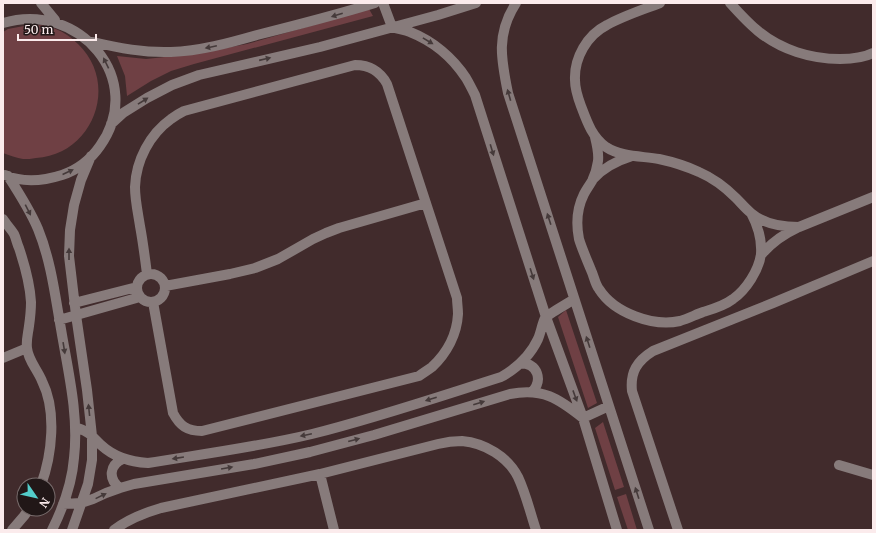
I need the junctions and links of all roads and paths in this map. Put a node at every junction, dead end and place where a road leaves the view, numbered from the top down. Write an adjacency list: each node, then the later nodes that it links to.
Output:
1 (41, 3): 8 (street)
2 (375, 3): 11 (street, one-way to 11)
3 (383, 3): 10 (street)
4 (476, 3): 10 (street)
5 (516, 3): 32 (street, one-way to 5)
6 (660, 3): 14 (street)
7 (730, 3): 12 (street)
8 (55, 20): 9 (street); 11 (street)
9 (3, 23)
10 (392, 27): 13 (street, one-way to 10); 36 (street, one-way to 36)
11 (93, 42): 13 (street, one-way to 11)
12 (871, 55)
13 (111, 124): 16 (street)
14 (595, 137): 15 (street); 18 (street)
15 (634, 155): 18 (street); 21 (street)
16 (92, 156): 17 (street, one-way to 16); 27 (street, one-way to 16)
17 (5, 176): 28 (street, one-way to 28)
18 (592, 181): 24 (street)
19 (873, 197): 23 (street)
20 (426, 203): 26 (street); 29 (street); 33 (street)
21 (751, 213): 23 (street); 24 (street)
22 (3, 219): 38 (street)
23 (799, 228): 24 (street)
24 (760, 255)
25 (873, 261): 63 (street)
26 (148, 274): 29 (street); 30 (street)
27 (72, 281): 28 (street); 34 (street)
28 (54, 285): 37 (street)
29 (165, 286): 33 (street)
30 (137, 287): 31 (street); 34 (street)
31 (140, 297): 33 (street); 35 (street)
32 (574, 299): 36 (street); 42 (street, one-way to 32)
33 (153, 302)
34 (74, 303): 35 (street)
35 (76, 315): 37 (street); 45 (street, one-way to 35)
36 (546, 317): 40 (street); 43 (street, one-way to 43)
37 (59, 320): 44 (street, one-way to 44)
38 (27, 348): 39 (street); 50 (street)
39 (3, 358)
40 (521, 363): 41 (street); 46 (street, one-way to 46)
41 (532, 392): 43 (street); 51 (street, one-way to 41)
42 (609, 406): 43 (street); 62 (street, one-way to 42)
43 (583, 418): 61 (street)
44 (75, 427): 45 (street); 53 (street)
45 (92, 436): 46 (street); 52 (street)
46 (123, 459): 51 (street)
47 (839, 464): 49 (street)
48 (320, 474): 58 (street); 59 (street); 60 (street)
49 (873, 475)
50 (44, 477)
51 (120, 488): 52 (street, one-way to 51)
52 (81, 503): 53 (street); 57 (street)
53 (63, 504): 56 (street)
54 (23, 517): 55 (street)
55 (12, 530)
56 (52, 530)
57 (72, 530)
58 (114, 530)
59 (334, 530)
60 (536, 530)
61 (617, 530)
62 (649, 530)
63 (678, 530)

